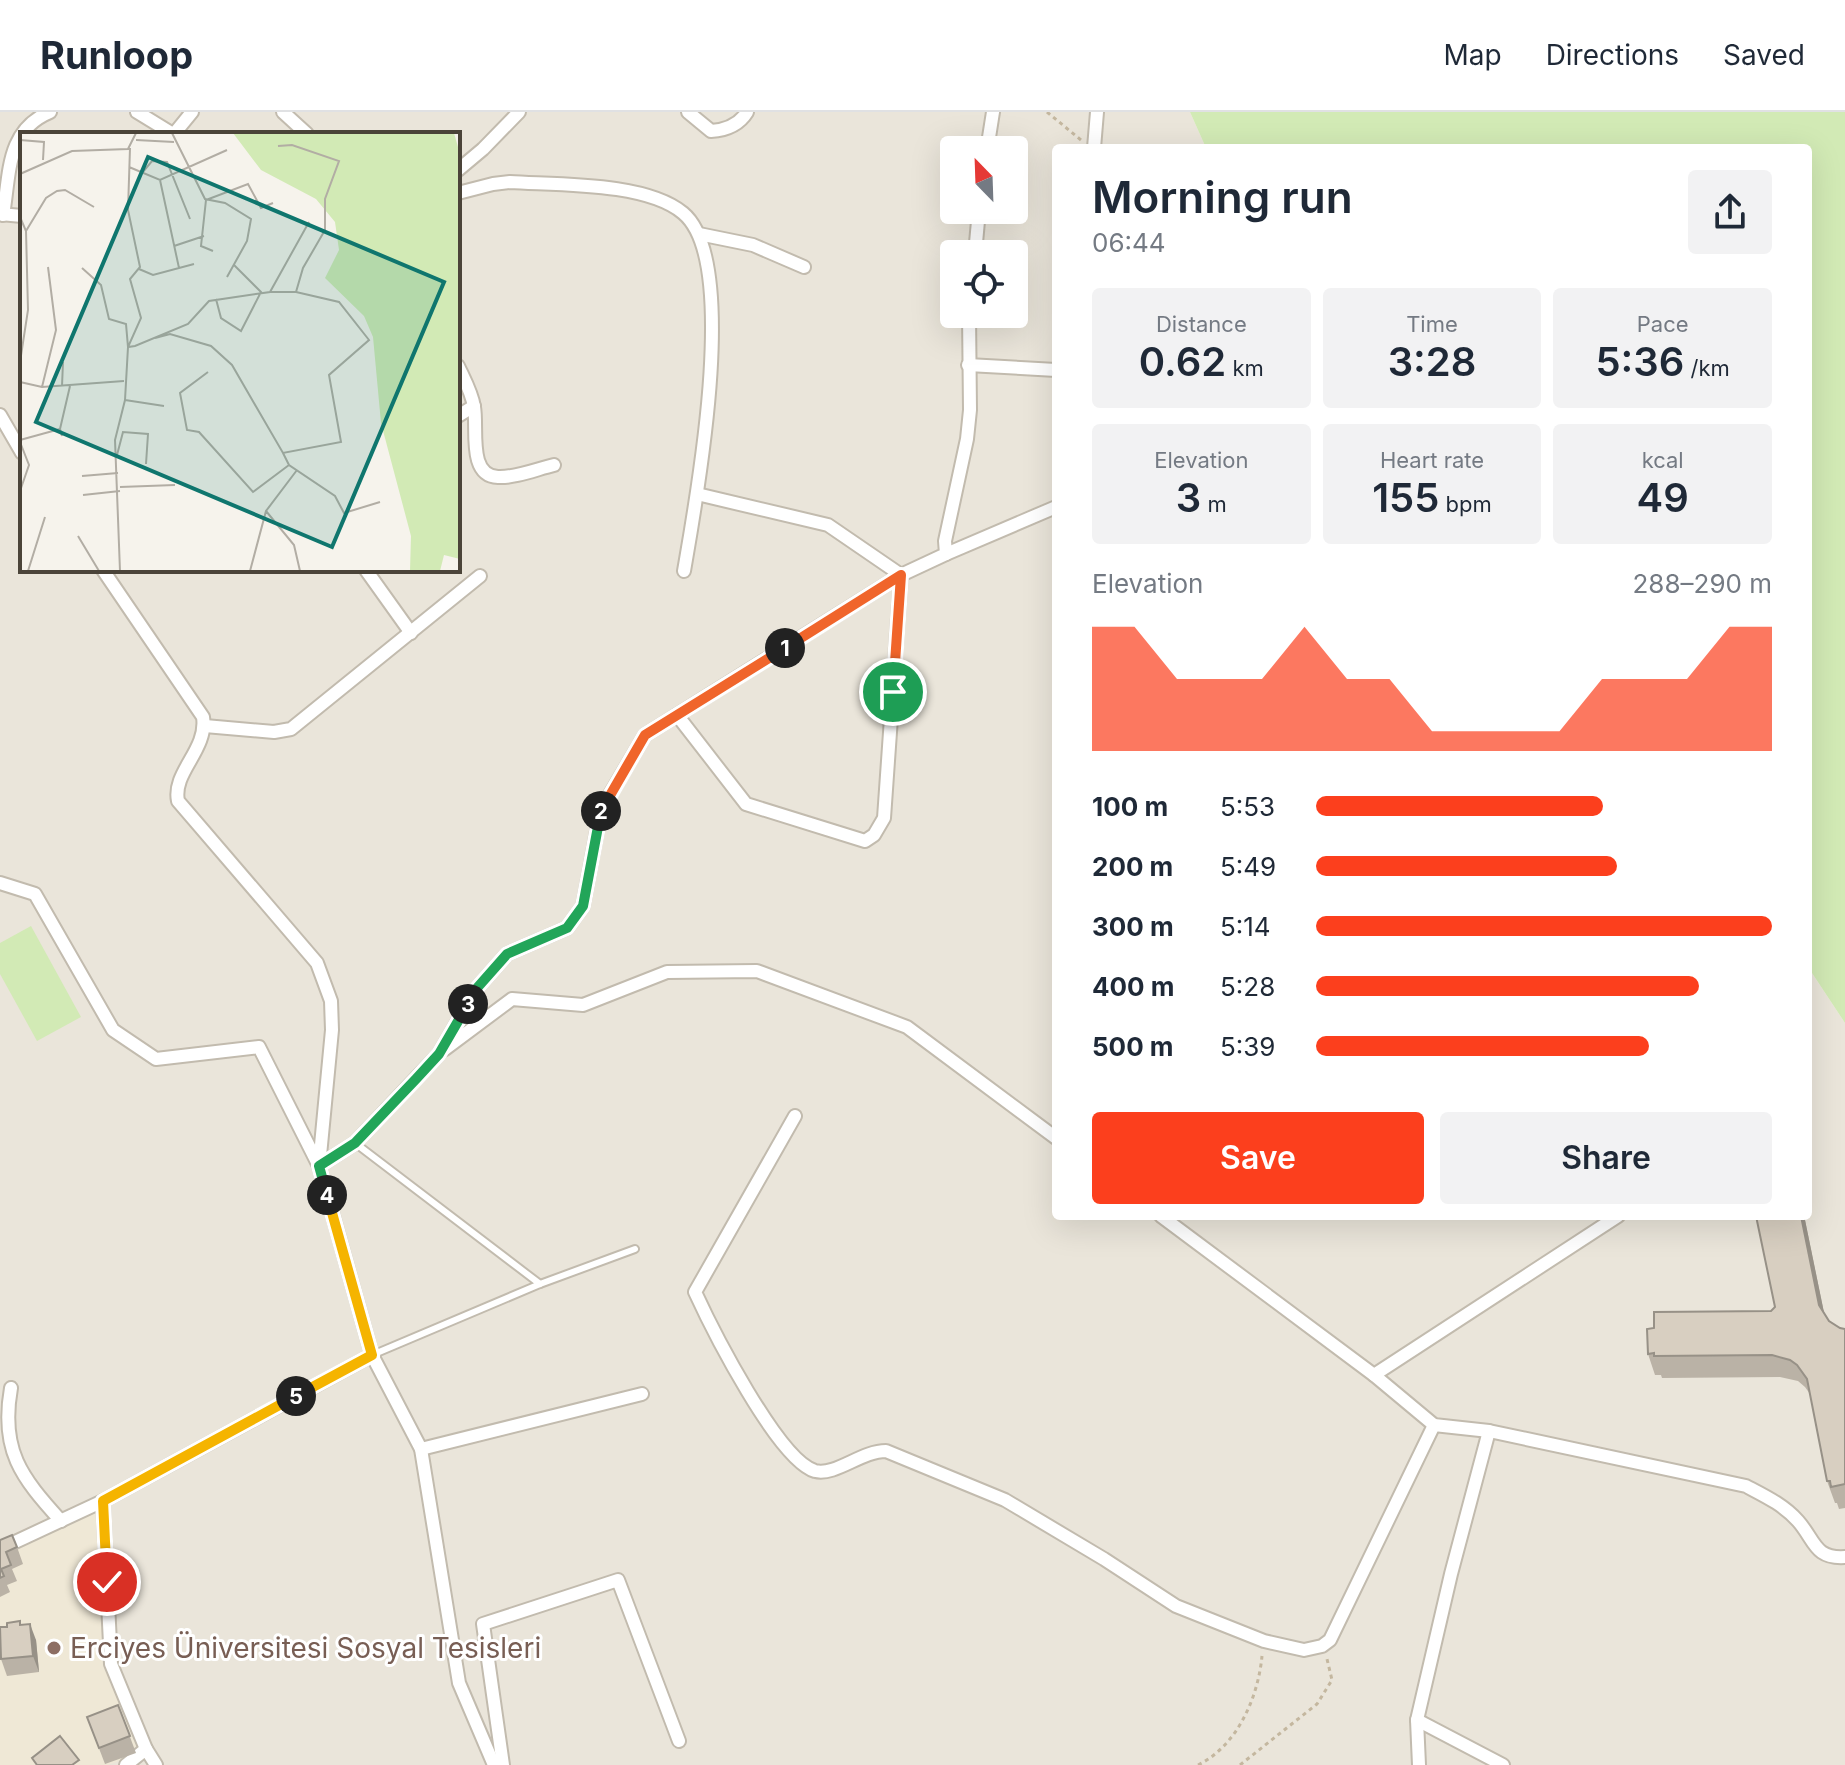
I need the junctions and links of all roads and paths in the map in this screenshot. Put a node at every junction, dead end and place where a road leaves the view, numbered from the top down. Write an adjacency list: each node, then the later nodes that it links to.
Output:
1 (50, 112): 11 (street)
2 (137, 112): 12 (street)
3 (192, 112): 13 (street)
4 (283, 112): 14 (street)
5 (519, 112): 19 (street)
6 (688, 112): 7 (street)
7 (747, 112)
8 (993, 112): 15 (street)
9 (1047, 112): 17 (path)
10 (1097, 112): 18 (street)
11 (24, 132)
12 (171, 132)
13 (176, 132)
14 (305, 132)
15 (989, 136)
16 (20, 137): 21 (street)
17 (1087, 144)
18 (1092, 144)
19 (460, 168)
20 (460, 192): 22 (street)
21 (1, 214)
22 (699, 234): 23 (street); 33 (street)
23 (804, 267)
24 (969, 328): 25 (street)
25 (968, 365): 26 (street); 35 (street)
26 (1052, 370)
27 (460, 371): 28 (street)
28 (474, 406): 30 (street); 32 (street)
29 (0, 415): 31 (street)
30 (460, 415)
31 (20, 450)
32 (554, 465)
33 (697, 494): 36 (street); 39 (street)
34 (1052, 509): 35 (street)
35 (946, 554): 39 (street)
36 (684, 571)
37 (104, 572): 43 (street)
38 (367, 572): 41 (street)
39 (901, 575): 42 (street); 42 (street)
40 (480, 576): 41 (street)
41 (411, 633): 43 (street)
42 (677, 715): 45 (street)
43 (205, 726): 49 (street)
44 (0, 883): 49 (street)
45 (439, 1054): 47 (street); 48 (street)
46 (795, 1116): 65 (street)
47 (1052, 1135)
48 (355, 1143): 49 (street); 53 (lane)
49 (319, 1166): 54 (street)
50 (1166, 1220): 55 (street)
51 (1612, 1220): 55 (street)
52 (635, 1249): 53 (lane)
53 (540, 1284): 54 (lane)
54 (372, 1355): 60 (street); 61 (street)
55 (1374, 1375): 58 (street)
56 (11, 1388): 62 (street)
57 (642, 1394): 60 (street)
58 (1434, 1425): 59 (street); 66 (street)
59 (1489, 1431): 64 (street); 67 (street)
60 (421, 1449): 72 (street)
61 (103, 1501): 62 (street); 69 (street)
62 (61, 1521): 63 (street)
63 (0, 1549)
64 (1845, 1557)
65 (1264, 1641): 66 (street); 74 (path)
66 (1322, 1646): 75 (path)
67 (1417, 1720): 76 (street); 77 (street)
68 (679, 1741): 73 (street)
69 (146, 1749): 70 (street); 71 (street)
70 (126, 1765)
71 (156, 1765)
72 (494, 1765)
73 (503, 1765)
74 (1198, 1765)
75 (1240, 1765)
76 (1419, 1765)
77 (1503, 1765)

